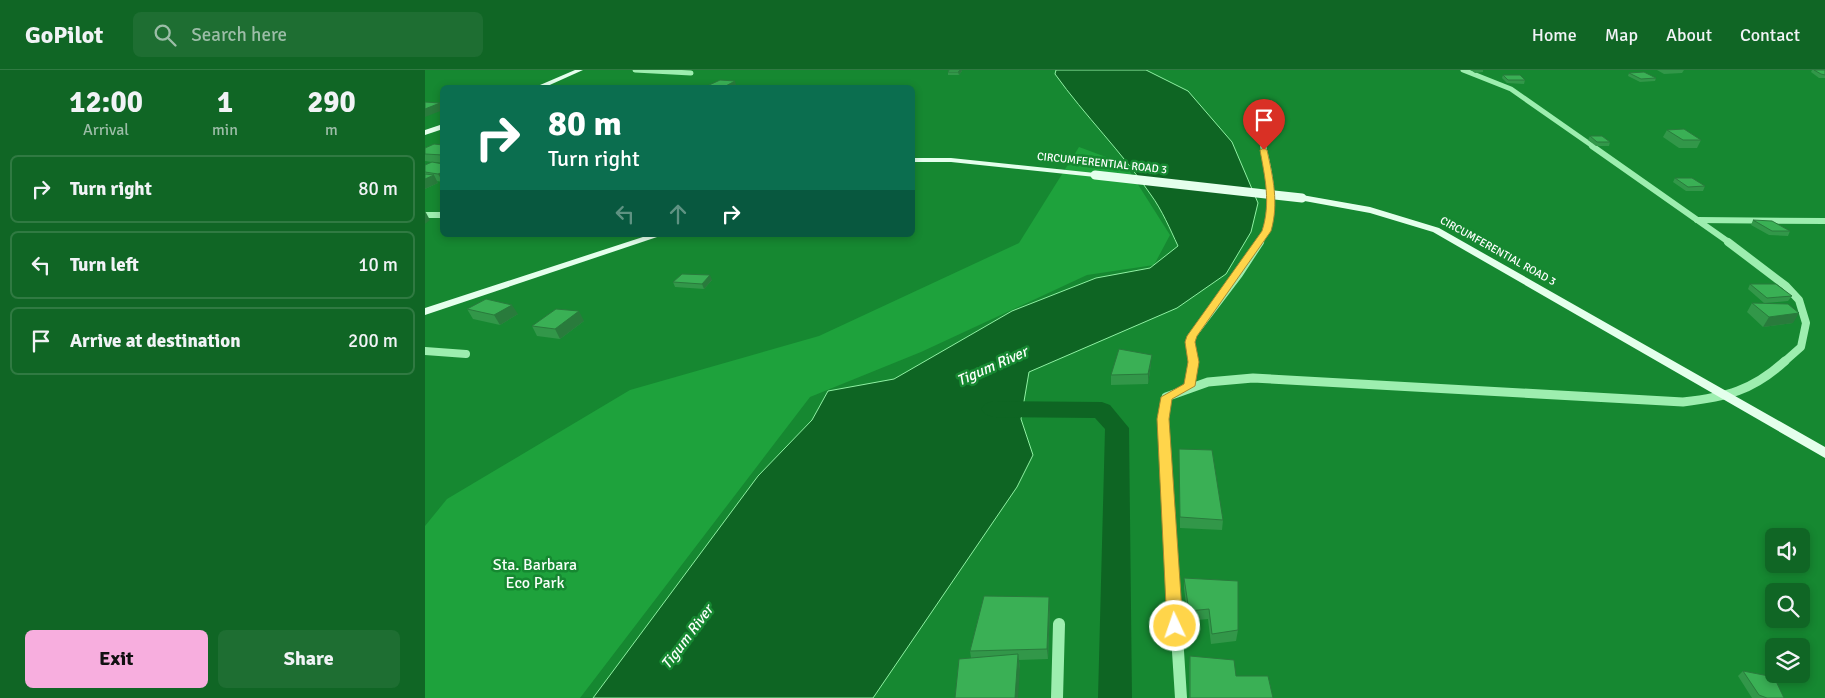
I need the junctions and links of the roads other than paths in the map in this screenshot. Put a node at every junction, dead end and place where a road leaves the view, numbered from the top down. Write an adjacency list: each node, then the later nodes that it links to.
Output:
1 (581, 70): 5 (main road)
2 (635, 70): 4 (street)
3 (1463, 70): 12 (street)
4 (691, 72)
5 (544, 85)
6 (1259, 126): 19 (street)
7 (440, 127): 8 (main road)
8 (425, 133)
9 (915, 160): 20 (main road, CIRCUMFERENTIAL ROAD 3, bridge)
10 (425, 215): 11 (street)
11 (440, 215)
12 (1697, 220): 13 (street); 20 (street)
13 (1825, 221)
14 (652, 237): 15 (main road)
15 (425, 312)
16 (429, 352): 17 (street); 18 (street)
17 (466, 354)
18 (425, 360)
19 (1189, 386): 20 (street); 24 (street)
20 (1725, 396): 21 (main road, CIRCUMFERENTIAL ROAD 3)
21 (1825, 453)
22 (1059, 624): 23 (street)
23 (1057, 698)
24 (1181, 698)

